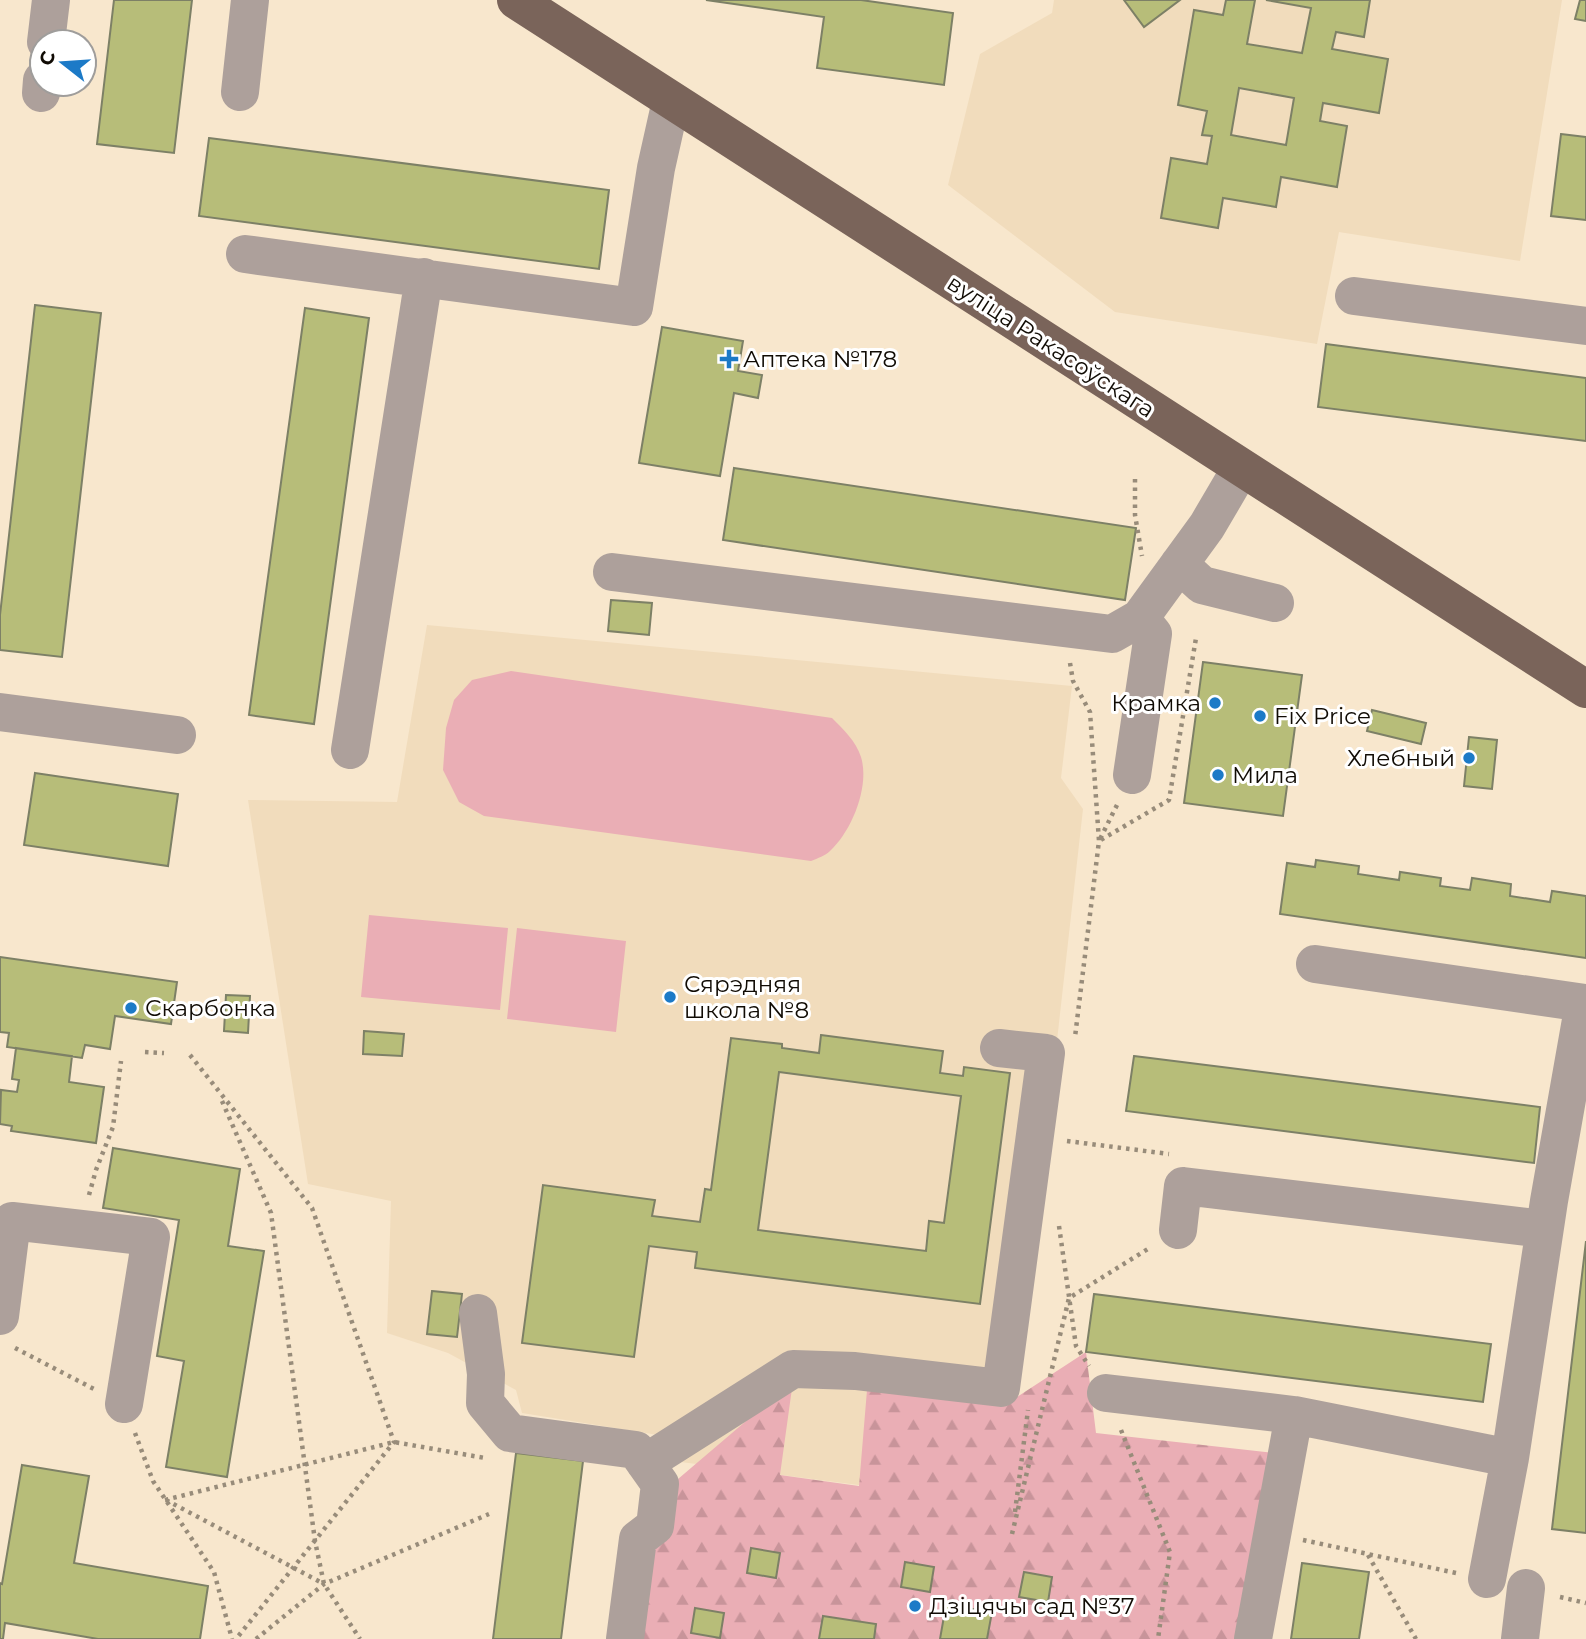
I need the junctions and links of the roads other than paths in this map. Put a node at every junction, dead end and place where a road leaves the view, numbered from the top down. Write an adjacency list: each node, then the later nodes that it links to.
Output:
1 (51, 0): 4 (lane)
2 (250, 0): 5 (lane)
3 (516, 0): 6 (main road, вуліца Ракасоўскага)
4 (48, 28)
5 (240, 92)
6 (671, 101): 8 (lane); 11 (main road, вуліца Ракасоўскага)
7 (245, 254): 8 (lane)
8 (424, 277): 19 (lane)
9 (1354, 296): 10 (lane)
10 (1586, 326)
11 (1241, 468): 12 (lane); 16 (main road, вуліца Ракасоўскага)
12 (1162, 566): 14 (lane); 15 (lane)
13 (612, 572): 15 (lane)
14 (1275, 603)
15 (1140, 618): 20 (lane)
16 (1586, 689)
17 (0, 712): 18 (lane)
18 (177, 735)
19 (350, 750)
20 (1132, 775)
21 (1315, 964): 22 (lane)
22 (1585, 1003): 24 (lane)
23 (999, 1048): 32 (lane)
24 (1544, 1228): 25 (lane); 31 (lane)
25 (1178, 1230)
26 (478, 1313): 32 (lane)
27 (6, 1331): 29 (lane)
28 (1106, 1393): 30 (lane)
29 (124, 1404)
30 (1294, 1415): 31 (lane); 36 (lane)
31 (1510, 1458): 33 (lane)
32 (645, 1463): 35 (lane)
33 (1486, 1579)
34 (1526, 1588): 37 (lane)
35 (625, 1639)
36 (1253, 1639)
37 (1520, 1639)

